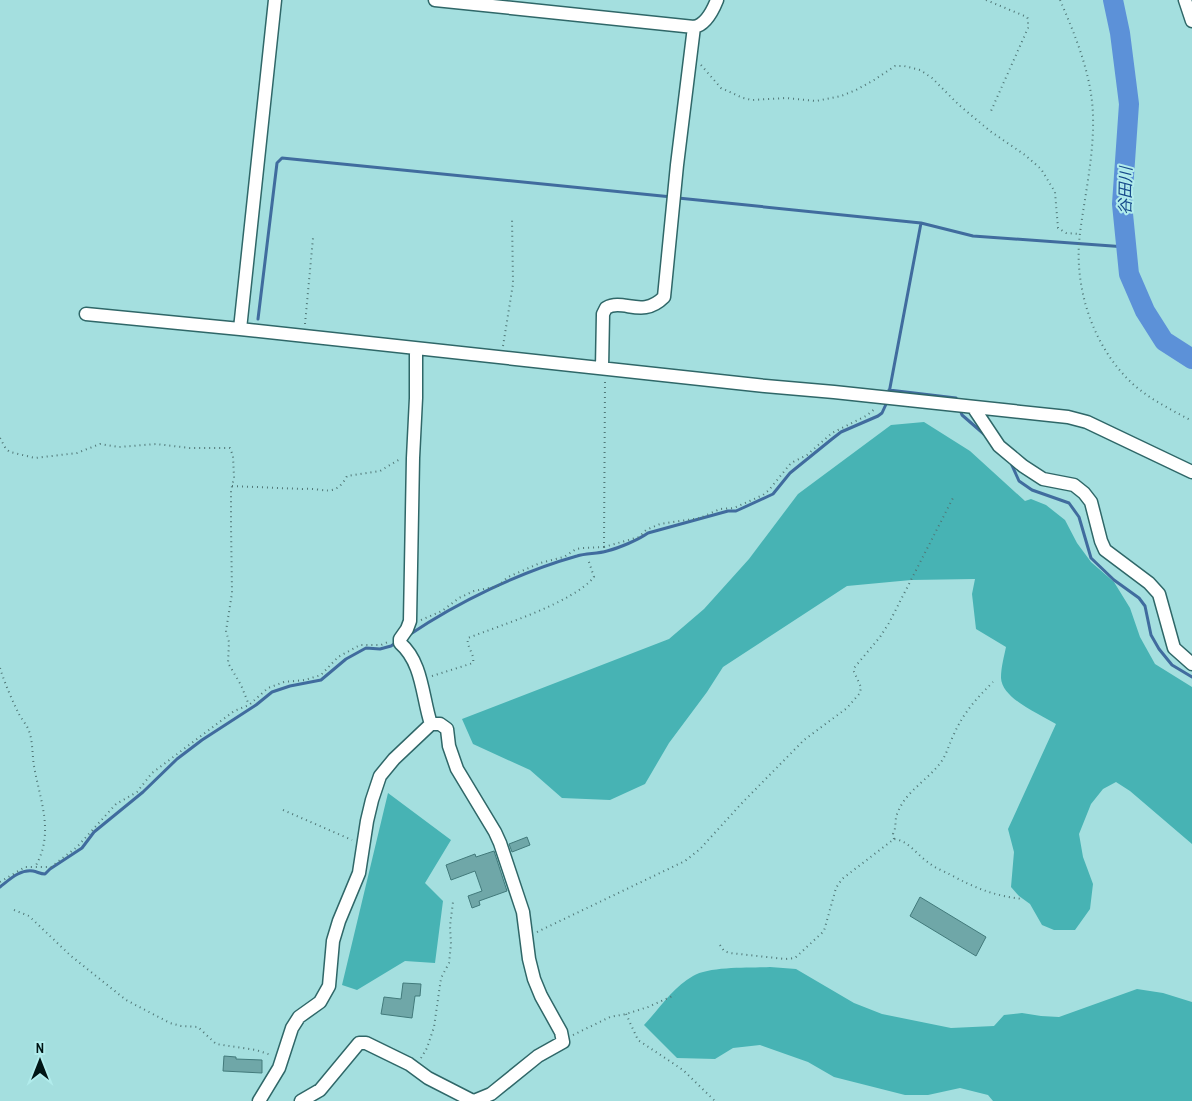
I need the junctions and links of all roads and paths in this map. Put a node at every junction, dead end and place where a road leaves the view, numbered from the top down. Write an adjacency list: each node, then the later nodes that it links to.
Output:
1 (275, 0): 16 (street)
2 (435, 0): 7 (street)
3 (716, 0): 9 (street)
4 (986, 0): 11 (path)
5 (1060, 0): 13 (path)
6 (1185, 0): 8 (street)
7 (542, 6): 9 (street)
8 (1192, 21)
9 (694, 27): 10 (street)
10 (692, 53): 13 (path); 20 (street)
11 (991, 111)
12 (512, 218): 19 (path)
13 (1080, 234): 23 (path)
14 (313, 238): 17 (path)
15 (86, 314): 16 (street)
16 (240, 329): 17 (street)
17 (304, 336): 18 (street)
18 (416, 349): 19 (street); 25 (street)
19 (501, 358): 20 (street)
20 (602, 368): 21 (street); 29 (path)
21 (880, 398): 22 (street); 29 (path)
22 (973, 407): 26 (street); 33 (street)
23 (1192, 421)
24 (0, 438): 27 (path)
25 (413, 458): 27 (path); 31 (street)
26 (1192, 472)
27 (232, 486): 37 (path)
28 (954, 496): 47 (path)
29 (604, 547): 31 (path)
30 (588, 559): 35 (path)
31 (410, 624): 32 (street)
32 (400, 639): 35 (street); 37 (path)
33 (1192, 664)
34 (0, 668): 42 (path)
35 (420, 680): 38 (street)
36 (993, 682): 40 (path)
37 (249, 705): 42 (path)
38 (430, 724): 41 (street); 47 (street)
39 (283, 810): 41 (path)
40 (894, 839): 44 (path); 48 (path)
41 (364, 844): 52 (street)
42 (35, 867): 43 (path)
43 (0, 882)
44 (1022, 899)
45 (453, 902): 53 (path)
46 (14, 910): 52 (path)
47 (526, 937): 51 (street)
48 (720, 944)
49 (674, 995): 50 (path)
50 (626, 1014): 51 (path); 57 (path)
51 (564, 1038): 56 (street)
52 (282, 1059): 54 (street)
53 (416, 1069): 55 (street); 56 (street)
54 (259, 1101)
55 (301, 1101)
56 (473, 1101)
57 (715, 1101)

